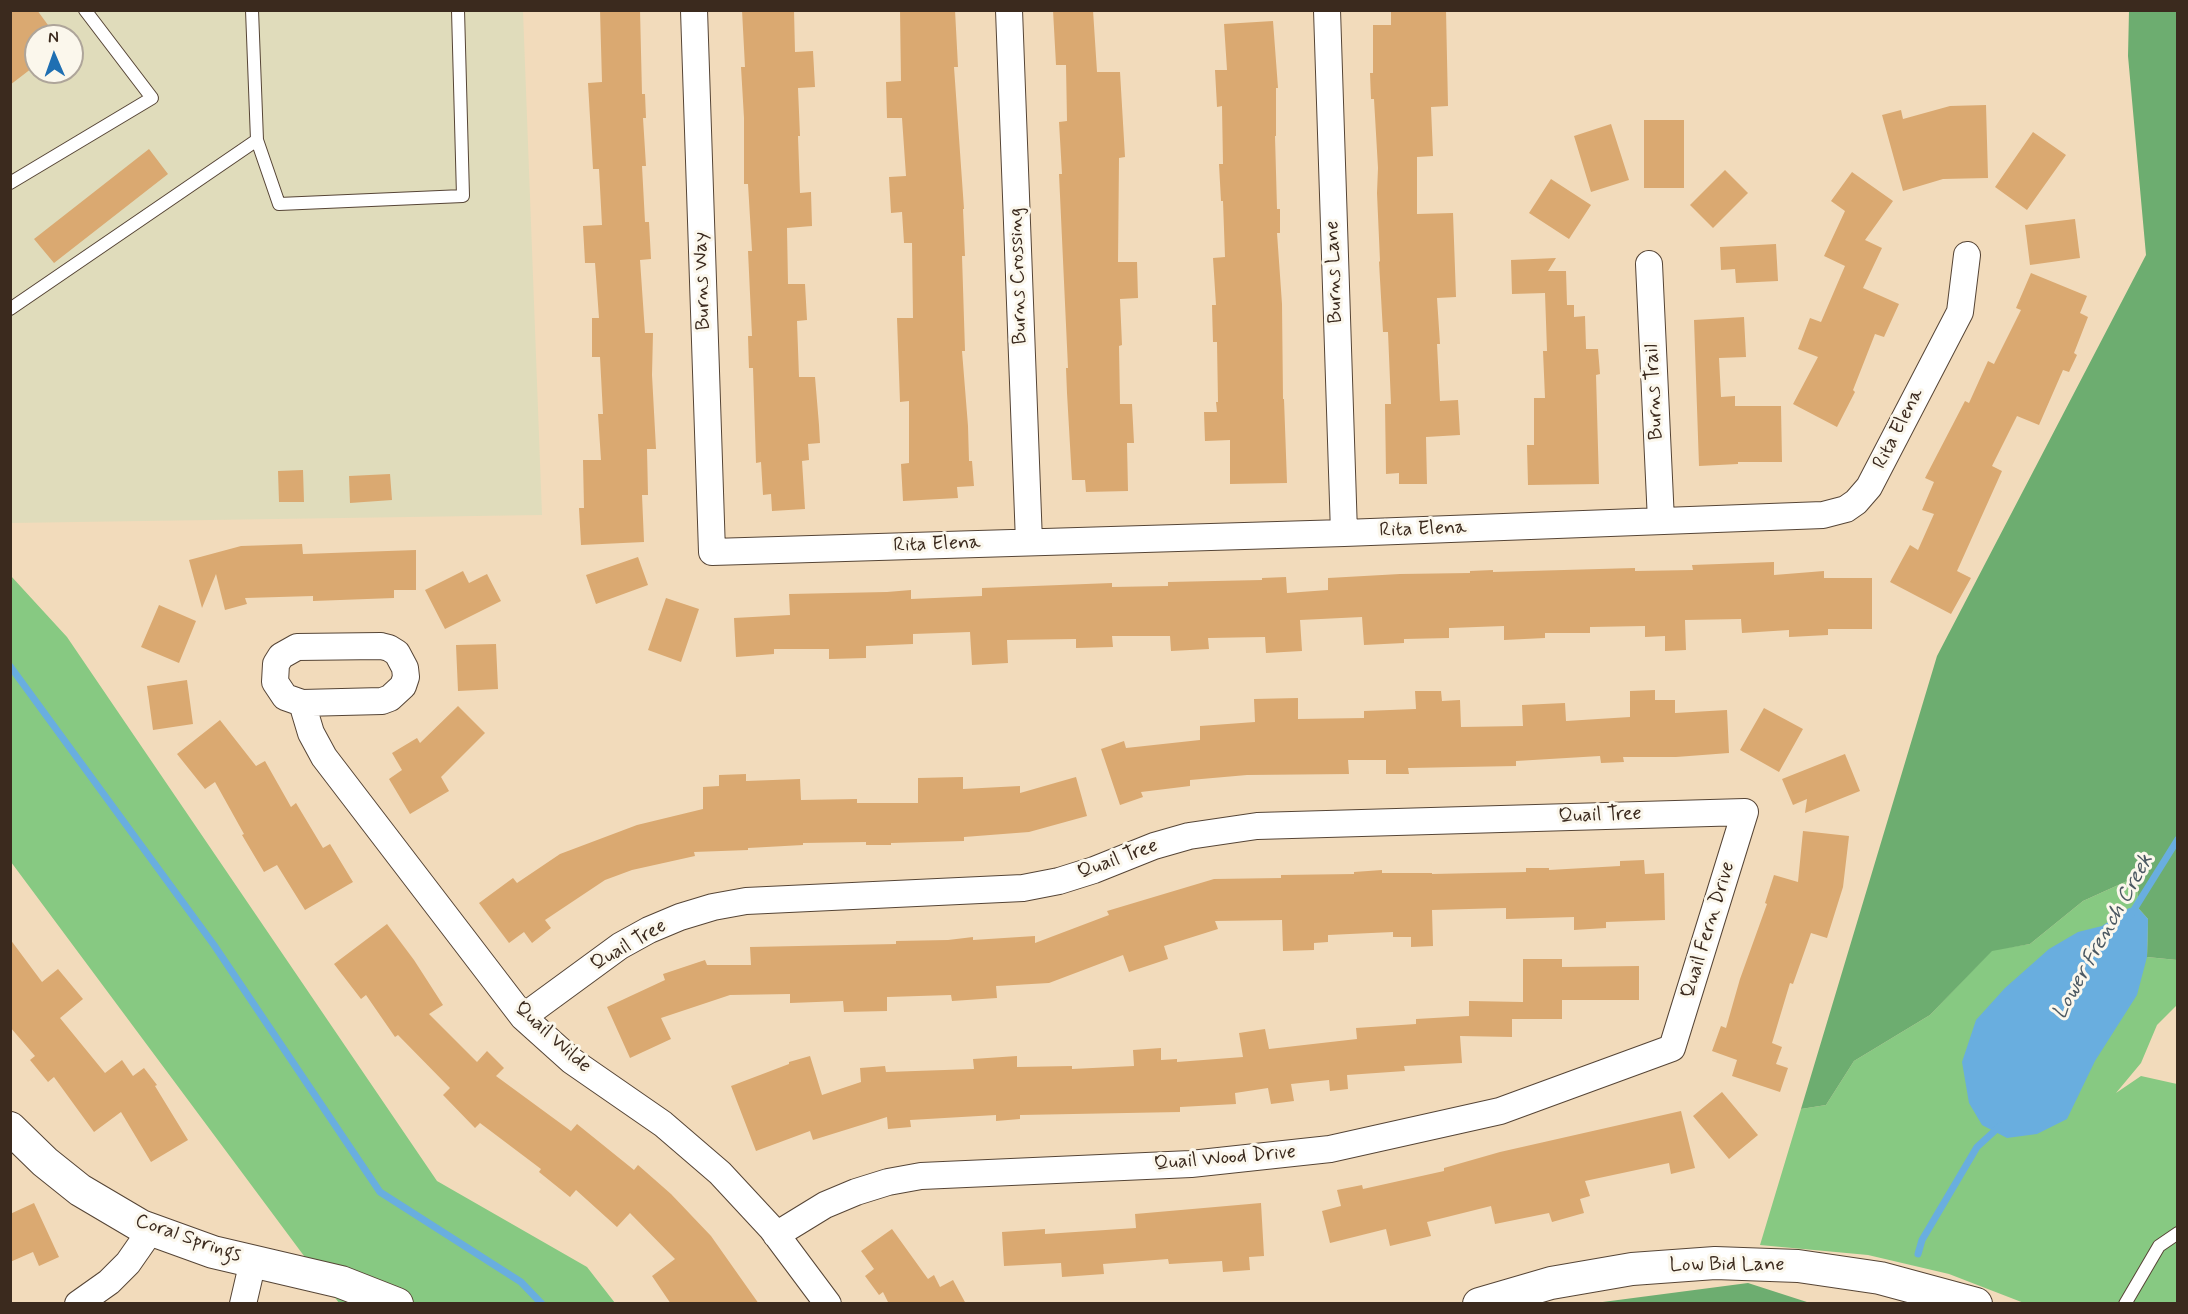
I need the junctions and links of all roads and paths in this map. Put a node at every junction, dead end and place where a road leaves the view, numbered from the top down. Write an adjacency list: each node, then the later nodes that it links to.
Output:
1 (85, 10): 8 (lane)
2 (252, 10): 7 (lane)
3 (458, 10): 7 (lane)
4 (694, 10): 15 (street, Burns Way)
5 (1009, 10): 14 (street, Burns Crossing)
6 (1327, 10): 13 (street, Burns Lane)
7 (257, 140): 11 (lane)
8 (10, 183)
9 (1967, 255): 12 (street, Rita Elena)
10 (1649, 264): 12 (street, Burns Trail)
11 (10, 309)
12 (1661, 521): 13 (street, Rita Elena)
13 (1344, 532): 14 (street, Rita Elena)
14 (1029, 542): 15 (street, Rita Elena)
15 (712, 552)
16 (302, 704): 16 (street); 18 (street, Quail Wilde)
17 (1745, 812): 18 (street, Quail Tree); 19 (street, Quail Fern Drive)
18 (523, 1017): 23 (street, Quail Wilde)
19 (1672, 1048): 23 (street, Quail Wood Drive)
20 (10, 1128): 21 (street, Coral Springs)
21 (151, 1230): 24 (street, Coral Springs); 25 (street)
22 (2178, 1233): 31 (lane)
23 (776, 1235): 28 (street, Quail Wilde)
24 (253, 1261): 26 (street, Coral Springs); 27 (street, Coral Springs)
25 (78, 1304)
26 (243, 1304)
27 (397, 1304)
28 (828, 1304)
29 (1479, 1304): 30 (street, Low Bid Lane)
30 (1976, 1304)
31 (2125, 1304)

